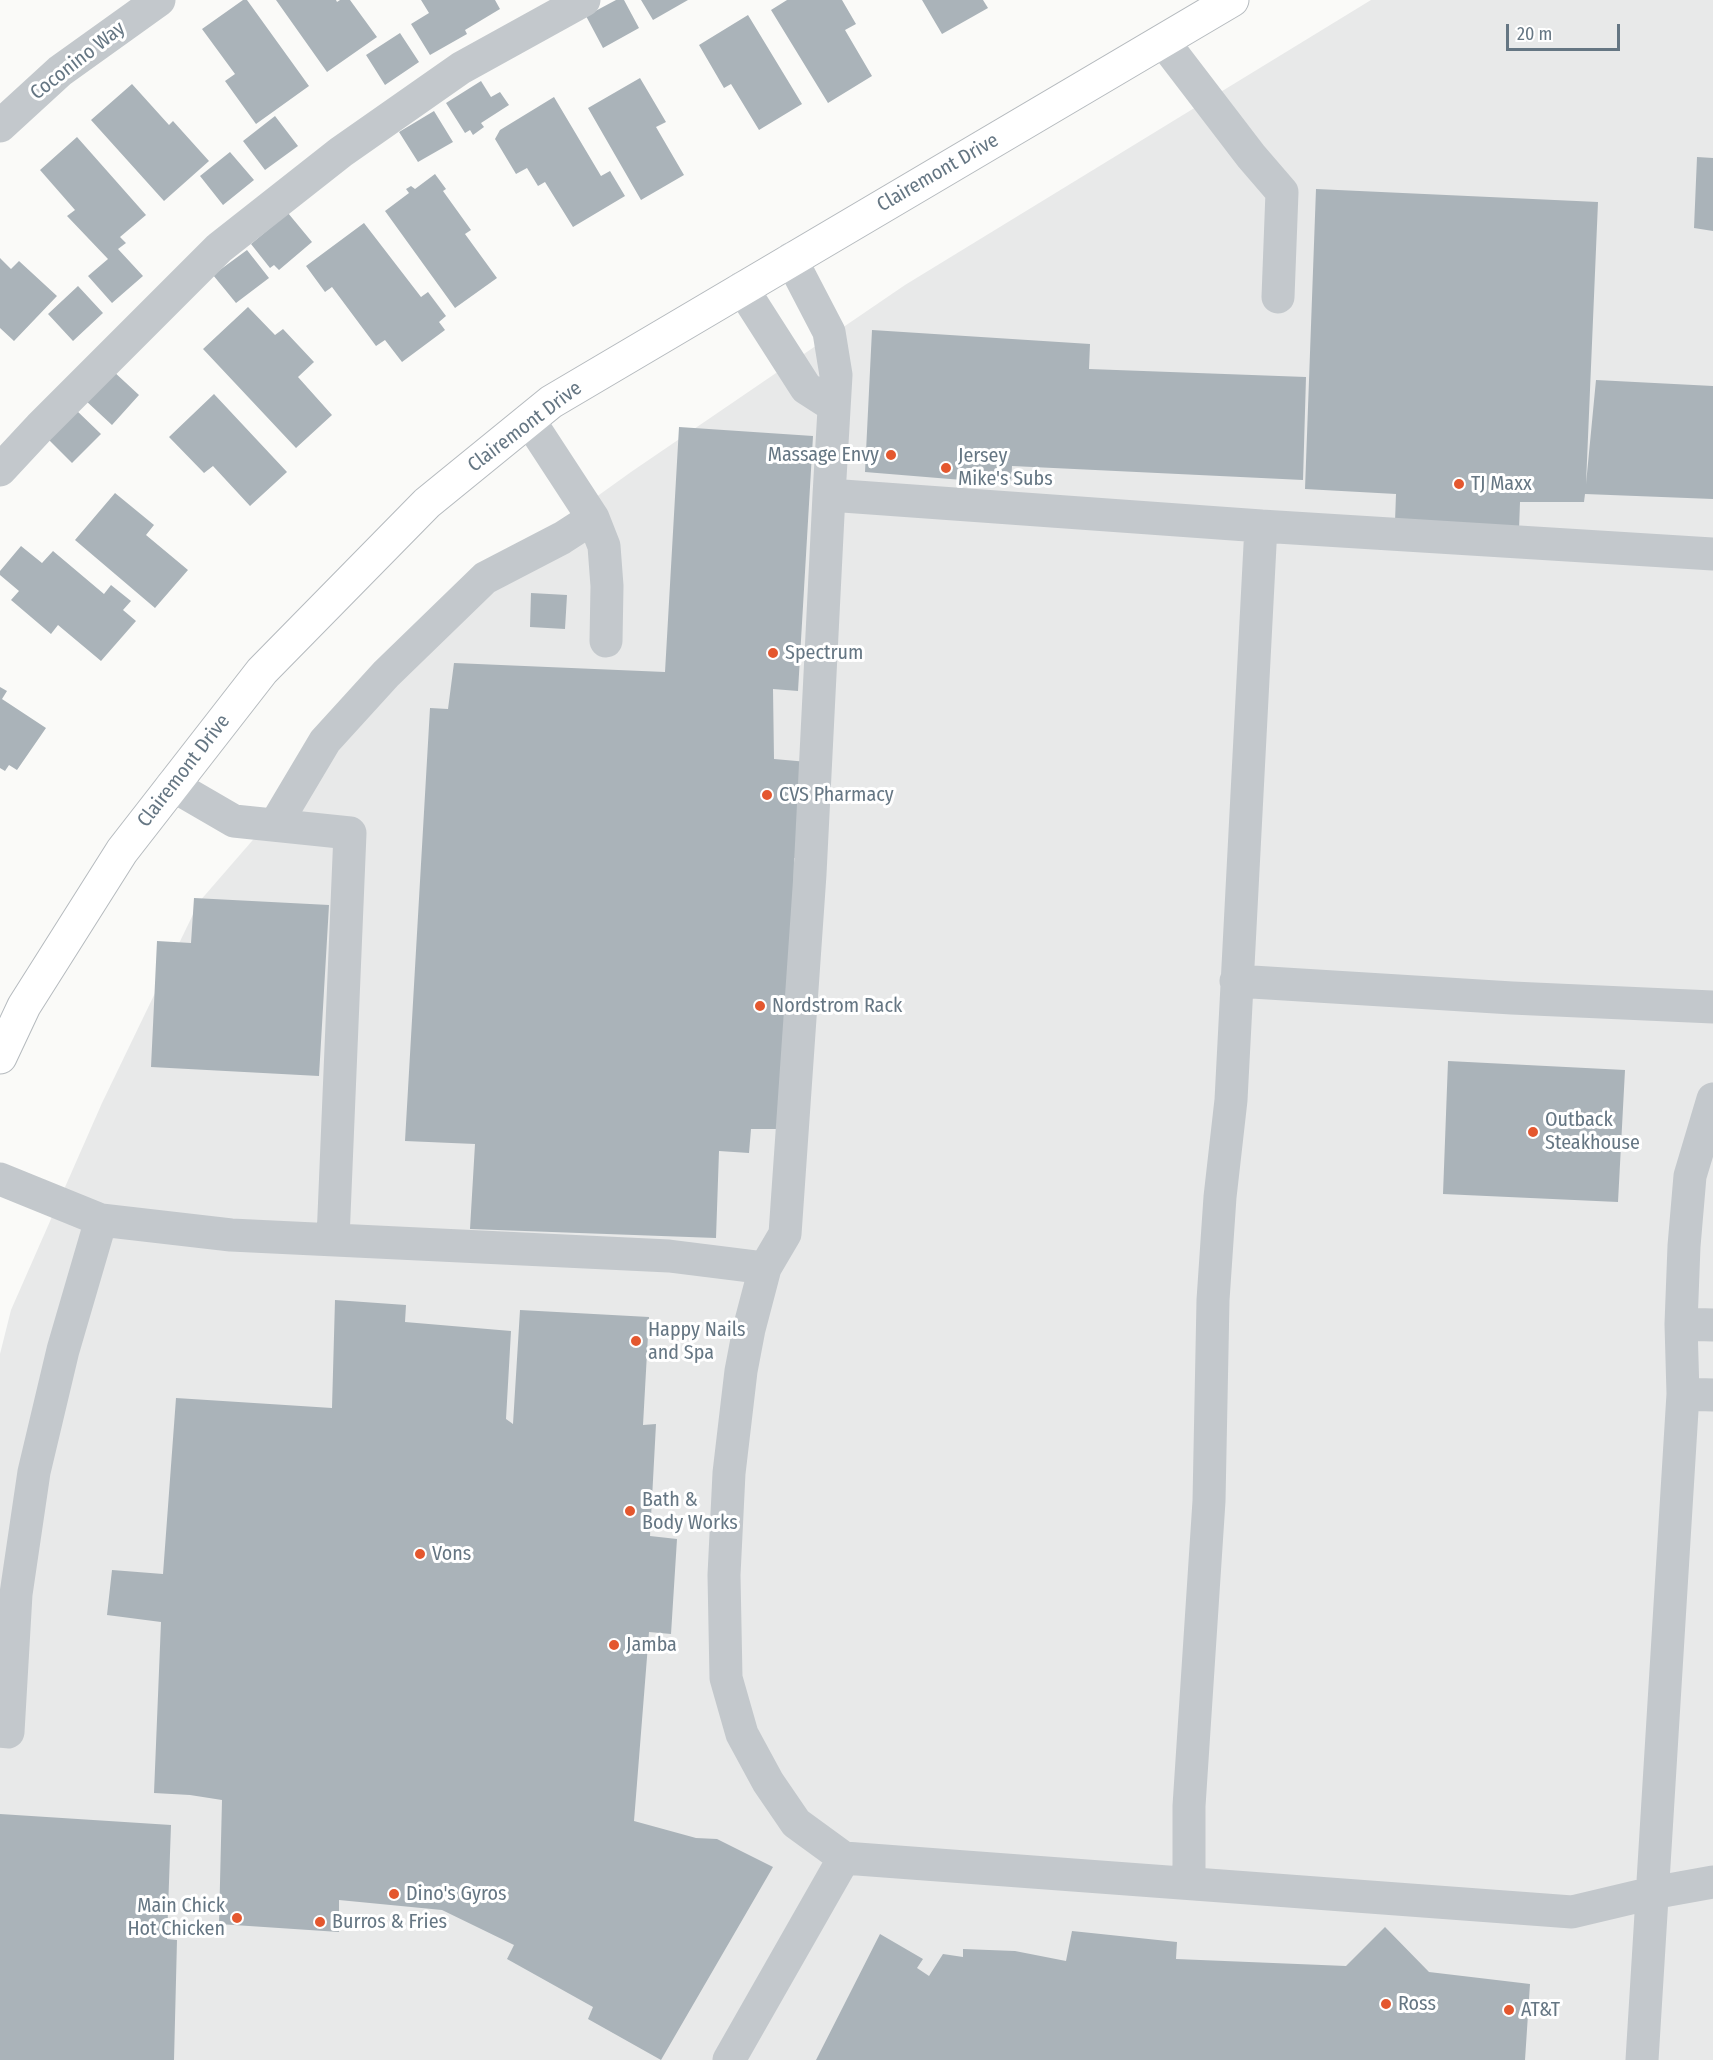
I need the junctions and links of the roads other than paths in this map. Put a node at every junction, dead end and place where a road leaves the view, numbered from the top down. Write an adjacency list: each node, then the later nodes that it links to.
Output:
1 (159, 0): 5 (street, Coconino Way)
2 (584, 0): 11 (street)
3 (1232, 0): 4 (main road, Clairemont Drive)
4 (1163, 41): 6 (main road, Clairemont Drive); 8 (street)
5 (0, 126)
6 (791, 259): 7 (main road, Clairemont Drive); 9 (street)
7 (742, 288): 9 (street); 10 (main road, Clairemont Drive)
8 (1278, 297)
9 (834, 406): 12 (street)
10 (529, 420): 13 (street); 17 (main road, Clairemont Drive)
11 (0, 470)
12 (829, 495): 14 (street); 26 (street)
13 (593, 518): 16 (street); 18 (street)
14 (1261, 526): 15 (street); 19 (street)
15 (1713, 554)
16 (606, 641)
17 (172, 785): 18 (street); 21 (main road, Clairemont Drive)
18 (275, 825): 25 (street)
19 (1236, 981): 20 (street); 31 (street)
20 (1713, 1007)
21 (0, 1057)
22 (1713, 1099): 27 (street)
23 (0, 1179): 24 (street)
24 (101, 1220): 25 (street); 29 (street)
25 (333, 1239): 26 (street)
26 (765, 1268): 30 (street)
27 (1697, 1324): 28 (street)
28 (1698, 1395): 33 (street)
29 (0, 1731)
30 (844, 1858): 31 (street); 34 (street)
31 (1189, 1882): 33 (street)
32 (1713, 1882): 33 (street)
33 (1652, 1893): 35 (street)
34 (729, 2060)
35 (1642, 2060)

